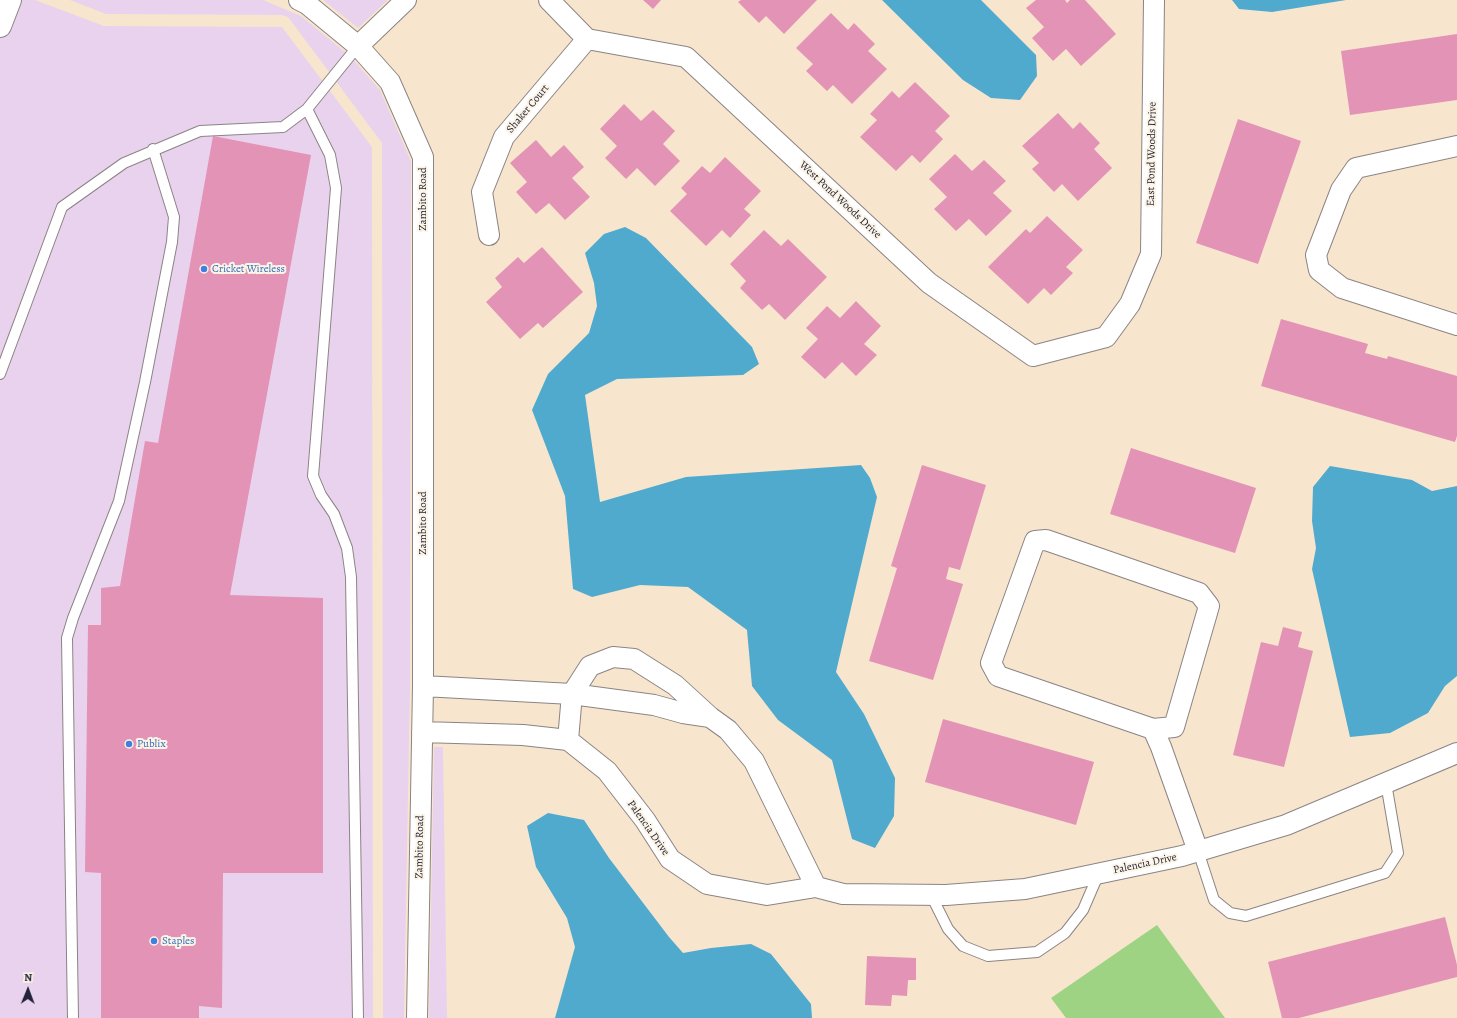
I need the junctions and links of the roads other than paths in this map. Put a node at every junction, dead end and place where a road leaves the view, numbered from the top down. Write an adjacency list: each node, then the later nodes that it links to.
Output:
1 (10, 0): 6 (main road)
2 (298, 0): 8 (street, Zambito Road)
3 (406, 0): 8 (street)
4 (549, 0): 7 (street)
5 (1154, 0): 13 (street, East Pond Woods Drive)
6 (0, 26)
7 (587, 39): 12 (street, Shaker Court); 13 (street, West Pond Woods Drive)
8 (358, 46): 9 (lane); 16 (street, Zambito Road)
9 (307, 109): 11 (lane); 29 (lane)
10 (1457, 146): 14 (street)
11 (153, 149): 15 (lane); 28 (lane)
12 (489, 235)
13 (1130, 304)
14 (1457, 324)
15 (0, 374)
16 (423, 686): 17 (street); 20 (street, Zambito Road)
17 (572, 694): 18 (street); 18 (street); 21 (street)
18 (710, 717): 26 (street)
19 (1153, 729): 19 (street); 24 (street)
20 (422, 732): 21 (street); 30 (street, Zambito Road)
21 (568, 740): 26 (street, Palencia Drive)
22 (1457, 753): 23 (street, Palencia Drive)
23 (1386, 783): 24 (street, Palencia Drive); 24 (lane)
24 (1198, 851): 25 (street, Palencia Drive)
25 (1100, 873): 27 (street, Palencia Drive); 27 (lane)
26 (816, 887): 27 (street, Palencia Drive)
27 (931, 895)
28 (73, 1018)
29 (358, 1018)
30 (417, 1018)

